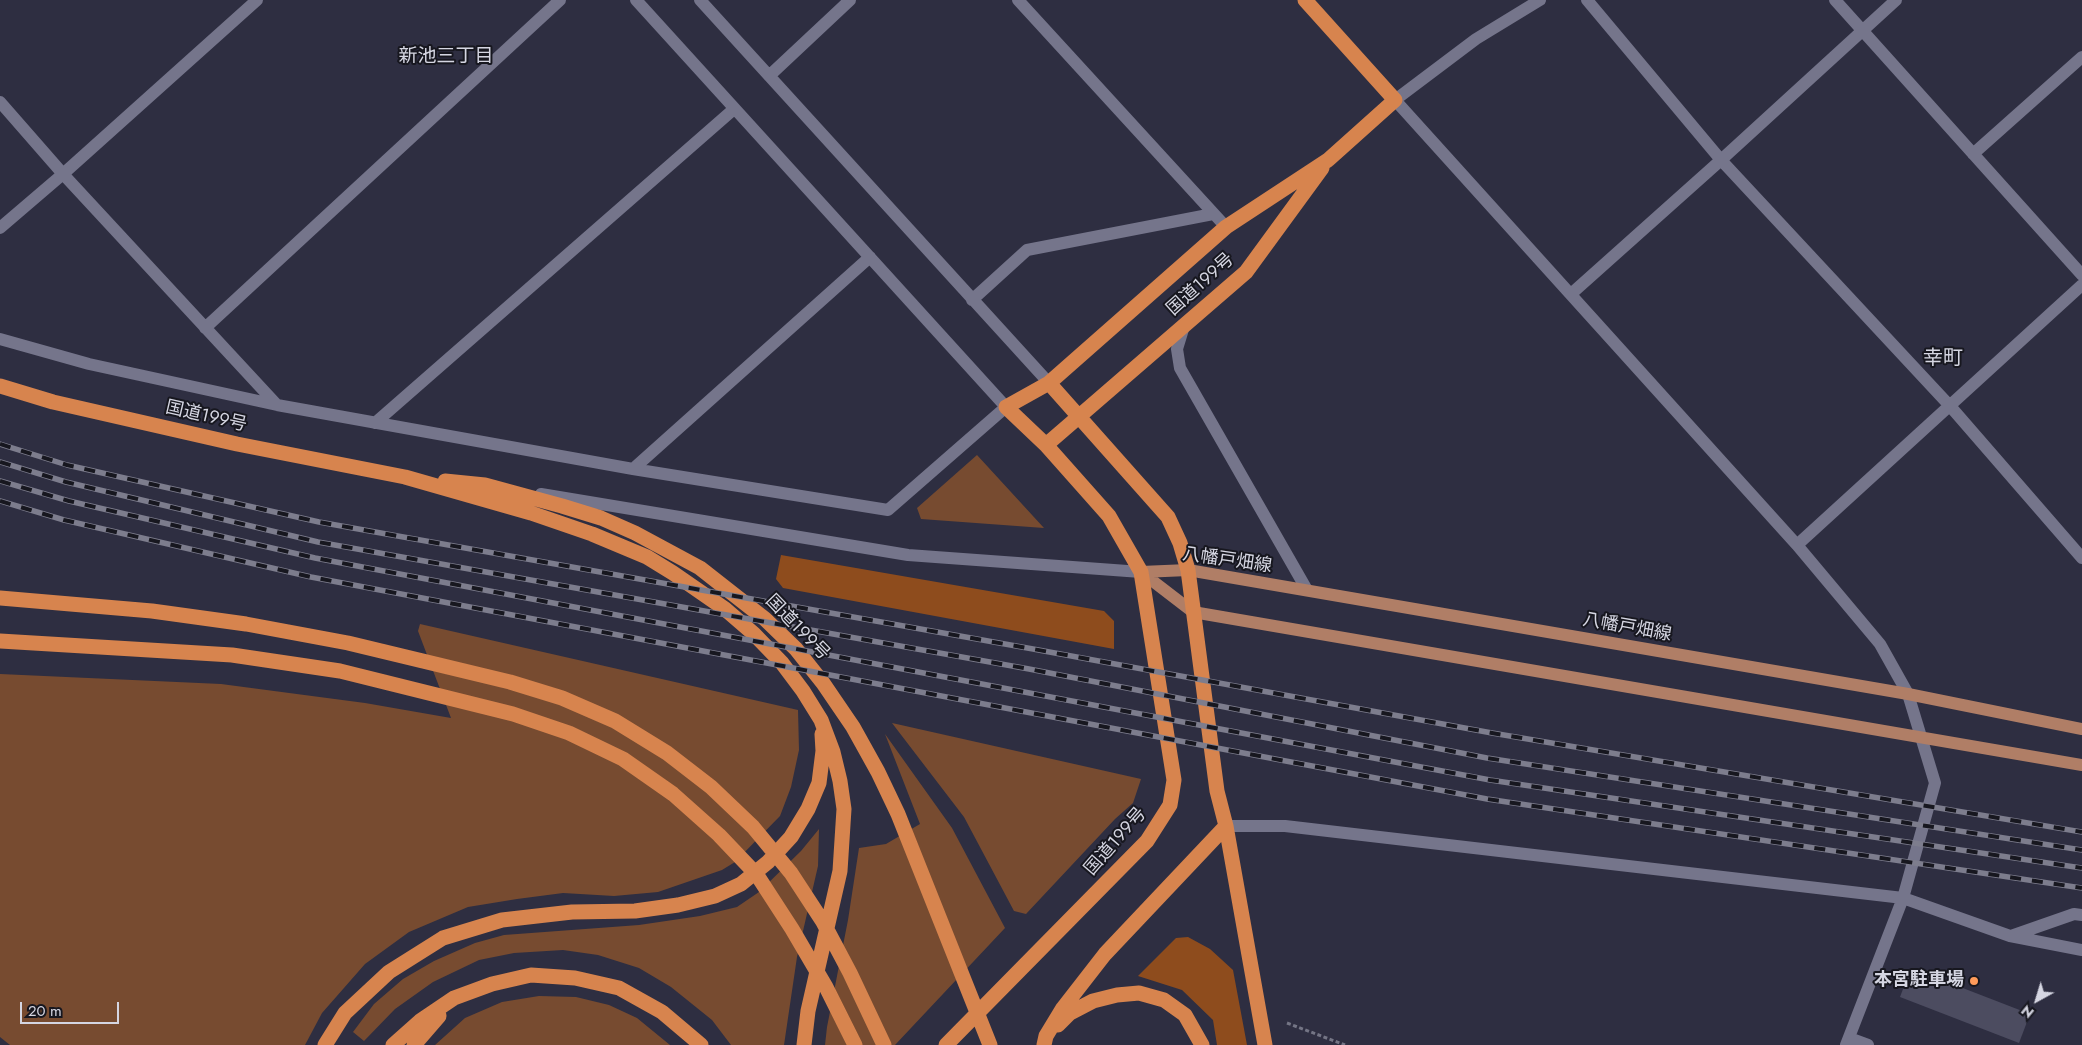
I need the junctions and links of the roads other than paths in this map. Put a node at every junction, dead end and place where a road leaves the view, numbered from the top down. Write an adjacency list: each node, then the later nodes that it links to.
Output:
1 (257, 0): 21 (street)
2 (560, 0): 31 (street)
3 (636, 0): 17 (street)
4 (700, 0): 14 (street)
5 (850, 0): 14 (street)
6 (1018, 0): 22 (street)
7 (1305, 0): 15 (highway)
8 (1540, 0): 15 (street)
9 (1587, 0): 20 (street)
10 (1835, 0): 12 (street)
11 (1896, 0): 12 (street)
12 (1863, 30): 18 (street); 20 (street)
13 (2082, 57): 18 (street)
14 (769, 76): 29 (street)
15 (1395, 100): 19 (highway, 国道199号); 28 (street)
16 (0, 102): 21 (street)
17 (734, 109): 25 (street); 39 (street)
18 (1973, 154): 26 (street)
19 (1328, 160): 23 (highway, 国道199号); 30 (highway, 国道199号)
20 (1721, 160): 28 (street); 36 (street)
21 (64, 174): 24 (street); 31 (street)
22 (1213, 214): 23 (street); 29 (street)
23 (1226, 227): 33 (highway, 国道199号)
24 (0, 228)
25 (870, 257): 37 (street); 41 (street)
26 (2082, 276)
27 (2082, 285): 36 (street)
28 (1571, 294): 44 (street)
29 (972, 300): 33 (street)
30 (1184, 326): 38 (highway, 国道199号); 48 (street)
31 (205, 328): 35 (street)
32 (0, 339): 35 (street)
33 (1049, 383): 37 (highway, 国道199号); 38 (highway)
34 (0, 386): 42 (highway, 国道199号)
35 (277, 406): 39 (street)
36 (1950, 406): 44 (street); 45 (street)
37 (1006, 407): 40 (highway, 国道199号); 41 (street)
38 (1077, 416): 40 (highway, 国道199号); 46 (highway)
39 (375, 423): 41 (street)
40 (1046, 445): 47 (highway, 国道199号)
41 (633, 469)
42 (405, 477): 43 (highway, 国道199号); 53 (highway, 国道199号)
43 (484, 485): 47 (street); 65 (highway, 国道199号)
44 (1797, 545): 52 (street)
45 (2082, 558)
46 (1188, 570): 47 (main road, 八幡戸畑線); 48 (main road, 八幡戸畑線); 50 (highway)
47 (1141, 572): 50 (main road); 73 (highway, 国道199号)
48 (1307, 590): 52 (main road, 八幡戸畑線)
49 (0, 598): 72 (highway)
50 (1193, 612): 55 (main road); 57 (highway)
51 (0, 641): 71 (highway)
52 (1908, 694): 54 (main road, 八幡戸畑線); 55 (street)
53 (821, 720): 66 (highway, 国道199号); 70 (highway, 国道199号)
54 (2082, 729)
55 (1922, 737): 56 (main road); 58 (street)
56 (2082, 765)
57 (1226, 826): 58 (street); 63 (highway); 75 (highway)
58 (1903, 898): 60 (street); 64 (street)
59 (2082, 915): 60 (street)
60 (2010, 936): 61 (street)
61 (2082, 950)
62 (454, 998): 67 (highway); 68 (highway); 69 (highway)
63 (1045, 1040): 74 (highway)
64 (1848, 1041): 76 (street)
65 (989, 1043)
66 (326, 1045)
67 (393, 1045)
68 (414, 1045)
69 (700, 1045)
70 (804, 1045)
71 (854, 1045)
72 (884, 1045)
73 (946, 1045)
74 (1202, 1045)
75 (1265, 1045)
76 (1868, 1045)

